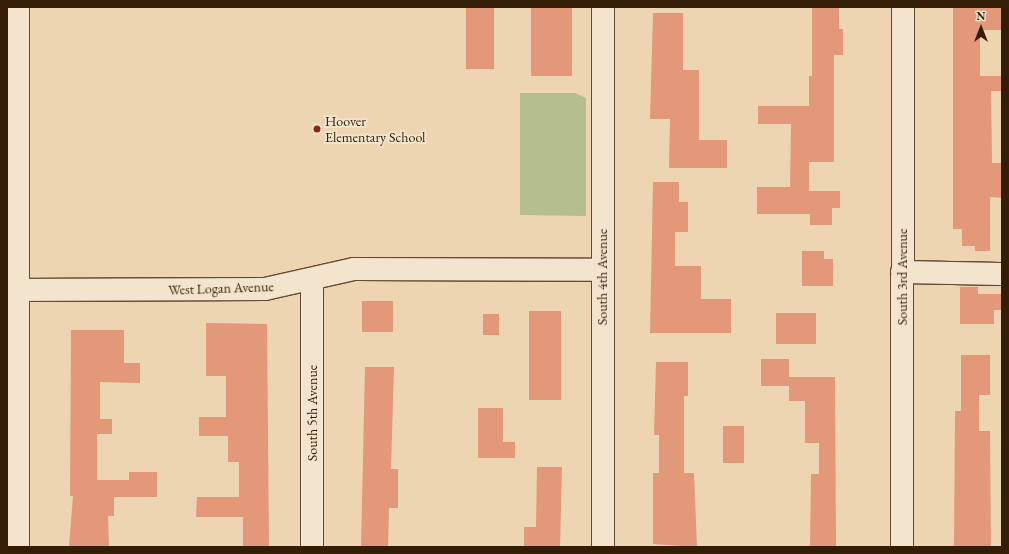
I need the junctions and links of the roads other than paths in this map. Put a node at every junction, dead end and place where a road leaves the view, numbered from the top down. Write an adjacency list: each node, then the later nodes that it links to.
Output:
1 (18, 7): 8 (street)
2 (603, 7): 4 (street, South 4th Avenue)
3 (903, 7): 5 (street, South 3rd Avenue)
4 (601, 270): 7 (street, West Logan Avenue); 11 (street, South 4th Avenue)
5 (902, 272): 6 (street); 12 (street, South 3rd Avenue)
6 (1002, 274)
7 (312, 280): 8 (street, West Logan Avenue); 10 (street, South 5th Avenue)
8 (12, 290): 9 (street)
9 (18, 547)
10 (312, 547)
11 (603, 547)
12 (902, 547)

